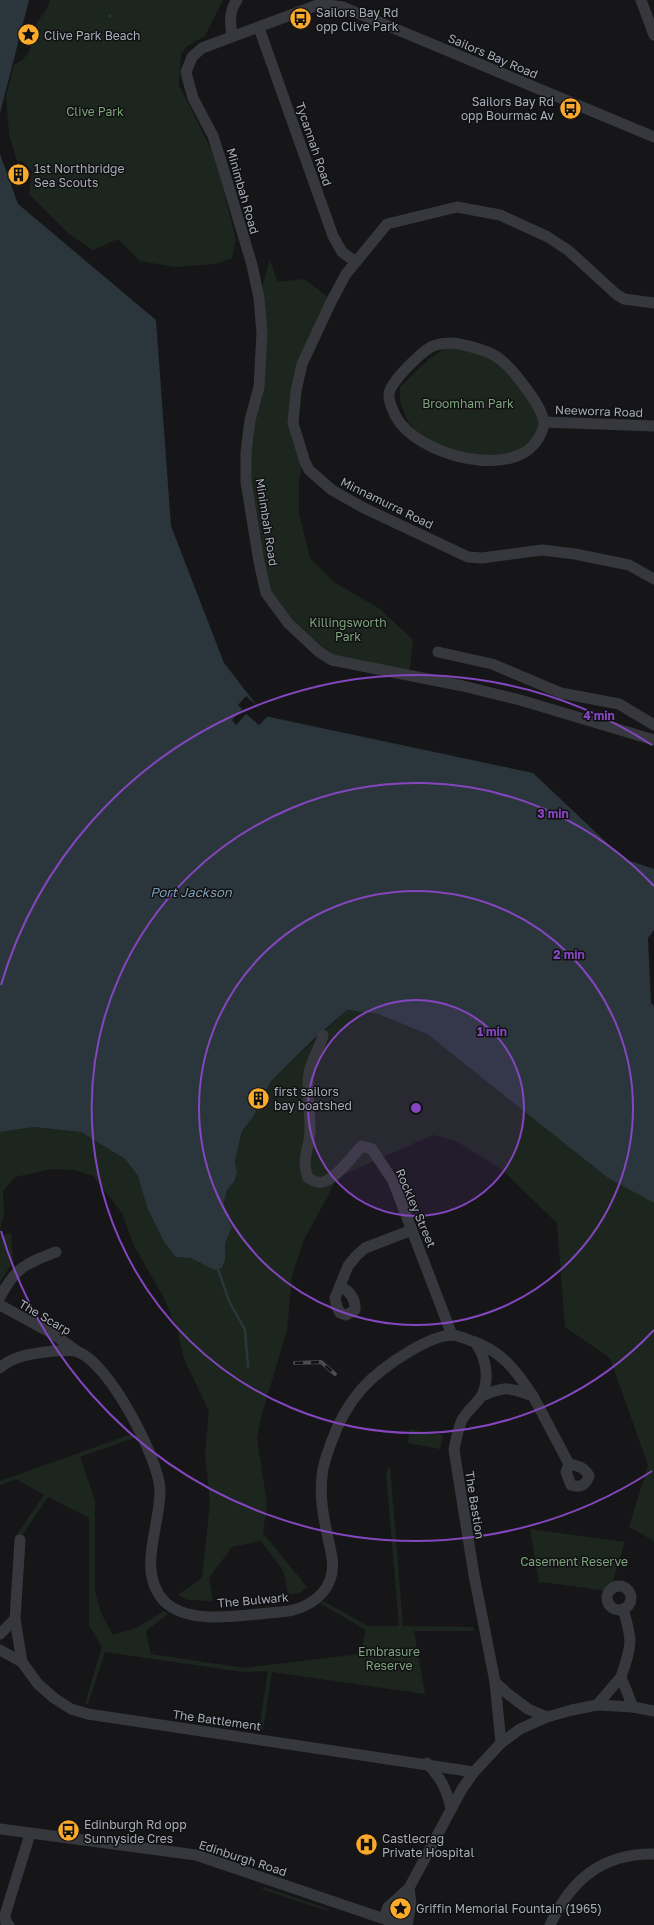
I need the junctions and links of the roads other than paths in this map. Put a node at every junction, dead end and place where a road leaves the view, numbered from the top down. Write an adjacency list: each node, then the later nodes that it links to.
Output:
1 (238, 0): 7 (street)
2 (641, 0): 6 (street)
3 (318, 2): 4 (street, Sailors Bay Road); 5 (street, Sailors Bay Road)
4 (344, 3): 9 (street, Sailors Bay Road)
5 (259, 28): 7 (street, Sailors Bay Road); 10 (street, Tycannah Road)
6 (654, 35)
7 (232, 36): 8 (street, Sailors Bay Road)
8 (202, 48): 17 (street, Minimbah Road)
9 (654, 137)
10 (356, 262): 11 (street, Minnamurra Road); 14 (street, Minnamurra Road)
11 (654, 303)
12 (544, 422): 12 (street); 13 (street, Neeworra Road)
13 (654, 426)
14 (654, 578)
15 (438, 652): 16 (street)
16 (654, 725)
17 (654, 740)
18 (323, 1035): 19 (street, Rockley Street)
19 (412, 1230): 21 (street); 24 (street, Rockley Street)
20 (56, 1252): 22 (street)
21 (341, 1288)
22 (0, 1298)
23 (0, 1305): 26 (street, The Scarp)
24 (452, 1334): 25 (street); 26 (street, The Bulwark)
25 (474, 1342): 28 (street, The Bastion); 29 (street)
26 (77, 1351): 27 (street)
27 (0, 1368)
28 (482, 1396): 29 (street); 38 (street, The Bastion)
29 (533, 1396): 30 (street)
30 (570, 1464)
31 (20, 1540): 33 (street, The Battlement)
32 (623, 1609): 37 (street)
33 (16, 1624): 34 (street); 36 (street, The Battlement)
34 (0, 1634)
35 (0, 1650): 36 (street, The Battlement)
36 (22, 1662): 44 (street, The Battlement)
37 (621, 1677): 39 (street); 40 (street)
38 (495, 1682): 42 (street); 43 (street, The Bastion)
39 (597, 1705): 40 (street); 42 (street)
40 (633, 1707): 41 (street)
41 (654, 1711)
42 (547, 1717): 43 (street)
43 (501, 1743): 45 (street)
44 (427, 1763): 45 (street, The Battlement); 46 (street)
45 (474, 1772): 46 (street)
46 (451, 1808): 50 (street)
47 (0, 1829): 48 (street, Edinburgh Road)
48 (30, 1834): 51 (street, Edinburgh Road); 52 (street)
49 (654, 1854): 55 (street)
50 (409, 1888): 51 (street); 54 (street)
51 (384, 1918): 53 (street, Edinburgh Road)
52 (9, 1925)
53 (402, 1925)
54 (407, 1925)
55 (550, 1925)

